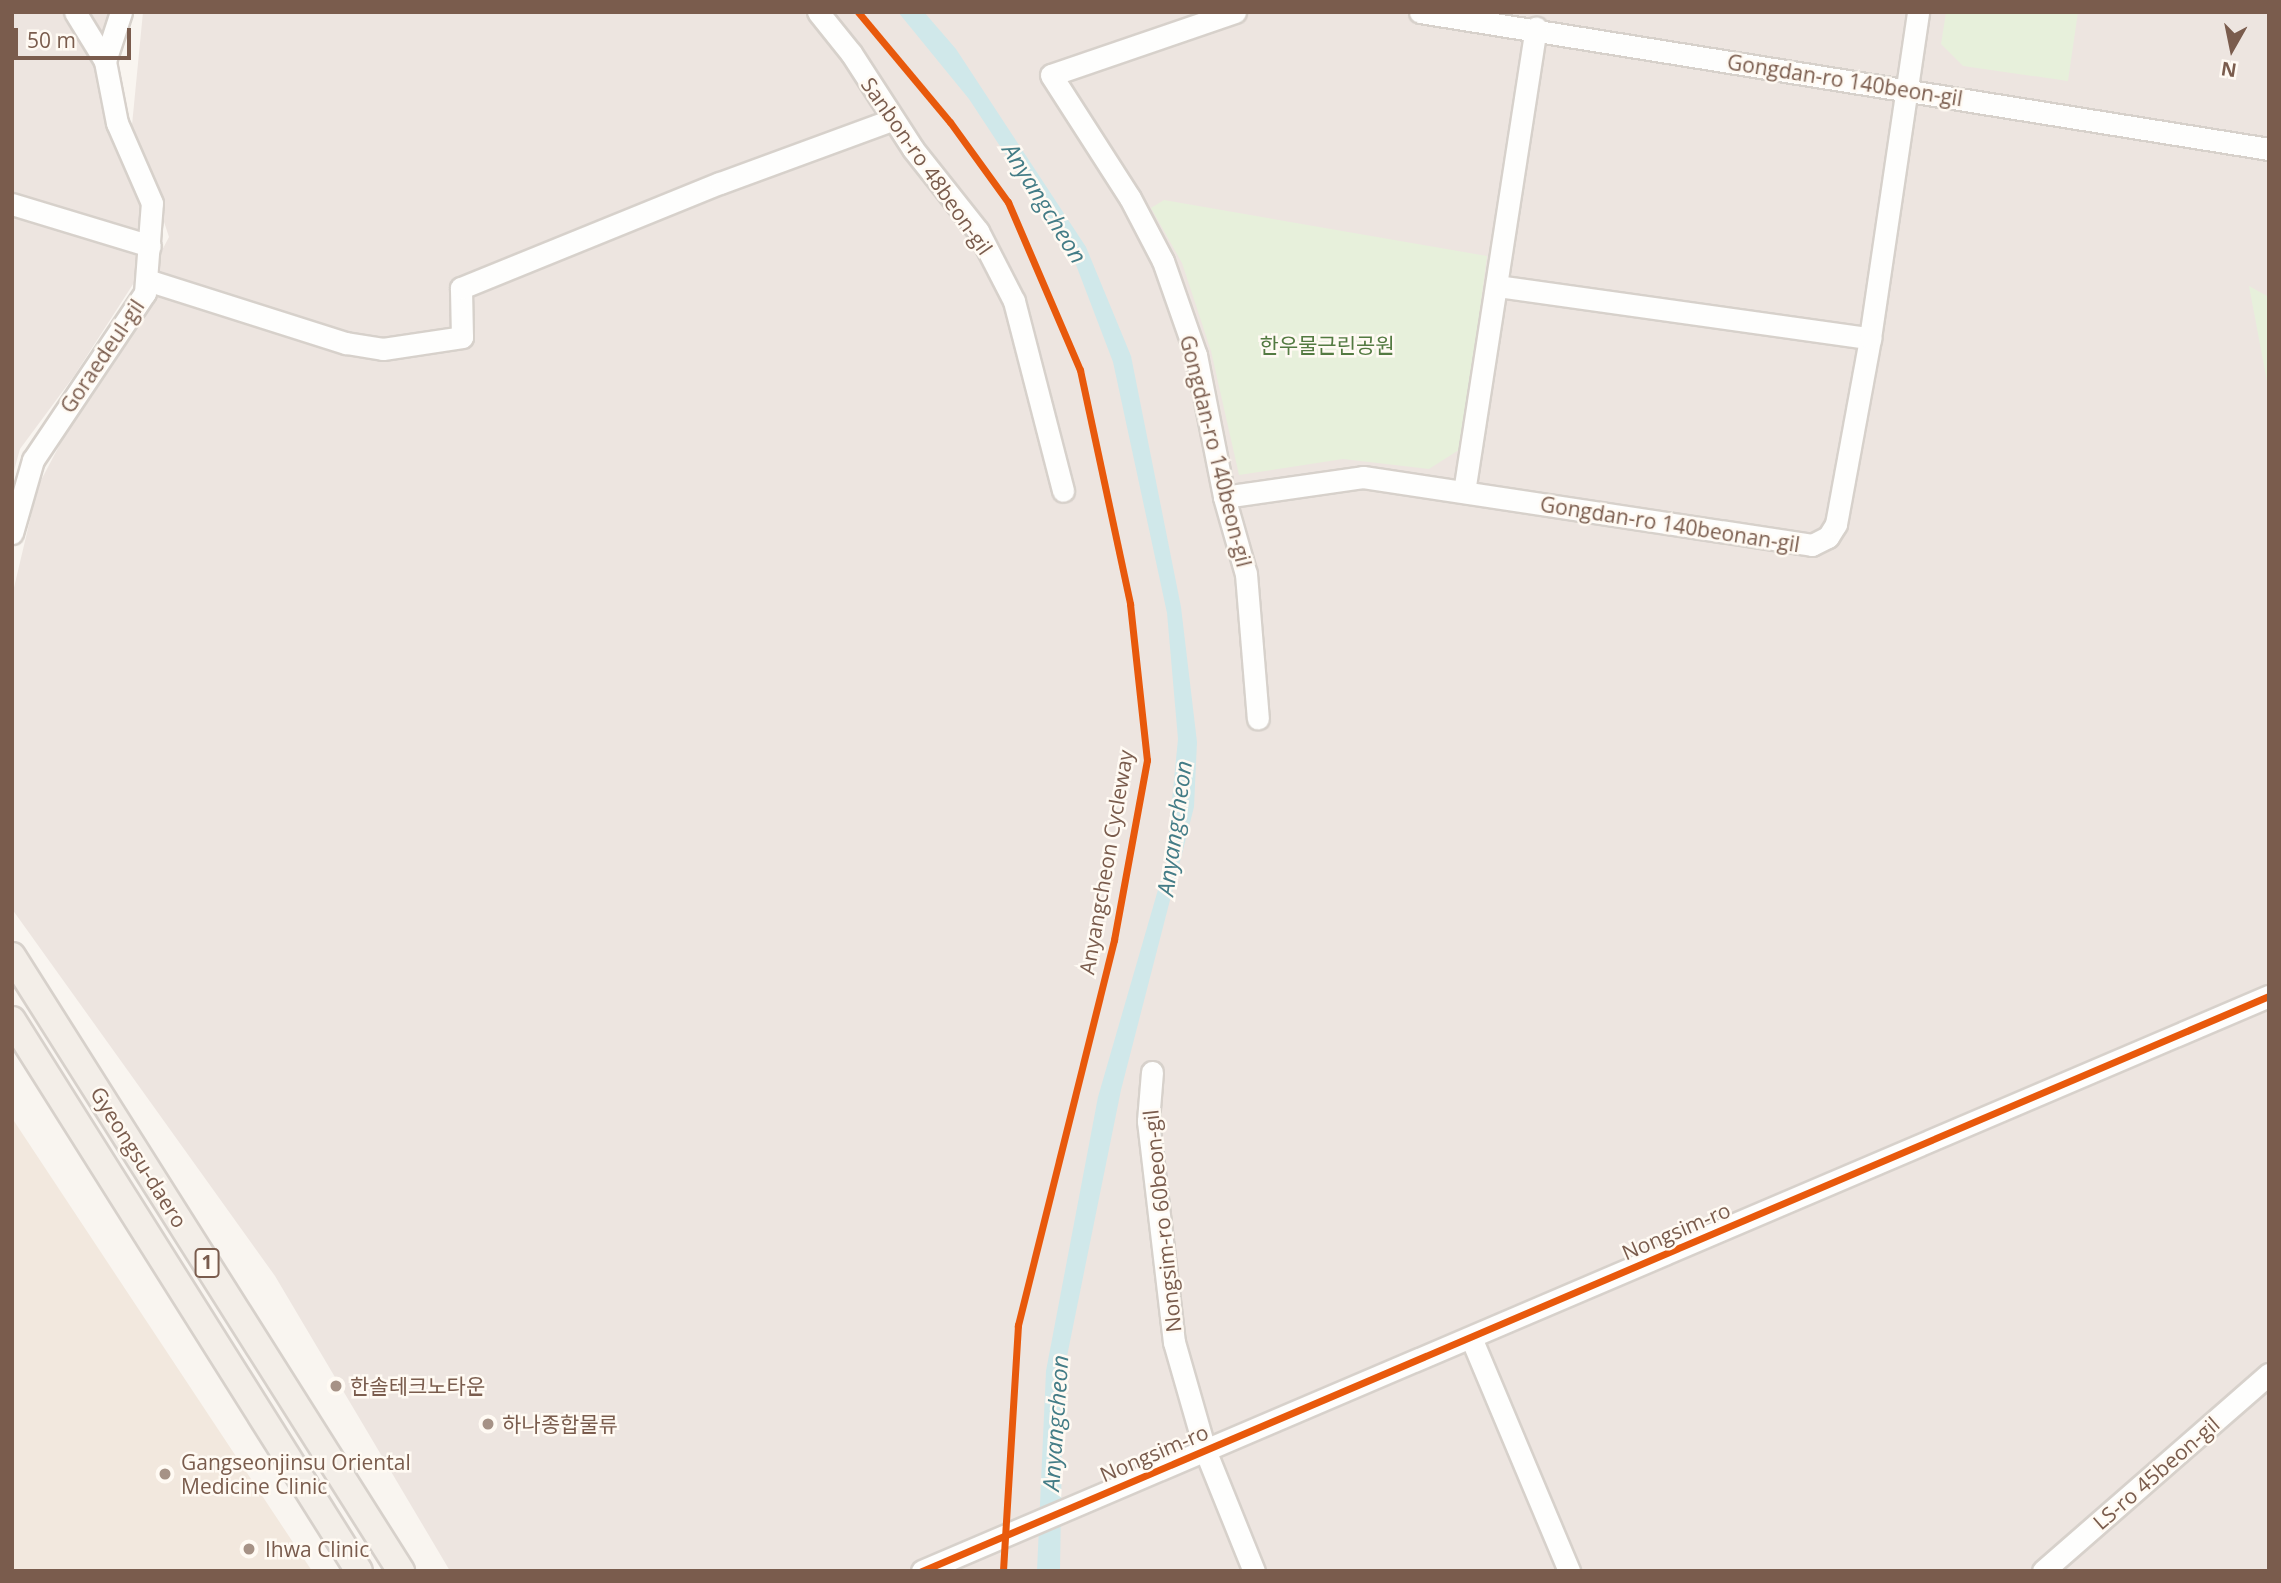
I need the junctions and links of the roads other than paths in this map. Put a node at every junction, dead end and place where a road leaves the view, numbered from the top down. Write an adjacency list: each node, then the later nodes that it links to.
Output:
1 (75, 12): 8 (street)
2 (121, 12): 8 (street, Goraedeul-gil)
3 (818, 12): 10 (street, Sanbon-ro 48beon-gil)
4 (1235, 12): 21 (street, Gongdan-ro 140beon-gil)
5 (1420, 12): 7 (street, Gongdan-ro 140beon-gil)
6 (1918, 12): 9 (street, Gongdan-ro 140beonan-gil)
7 (1536, 28): 9 (street, Gongdan-ro 140beon-gil); 15 (street)
8 (105, 61): 13 (street, Goraedeul-gil)
9 (1906, 88): 11 (street, Gongdan-ro 140beon-gil); 16 (street, Gongdan-ro 140beonan-gil)
10 (891, 120): 14 (street); 19 (street, Sanbon-ro 48beon-gil)
11 (2269, 149)
12 (12, 204): 13 (street)
13 (150, 246): 14 (street, Goraedeul-gil)
14 (147, 280): 17 (street, Goraedeul-gil)
15 (1498, 286): 16 (street); 20 (street)
16 (1870, 338): 20 (street, Gongdan-ro 140beonan-gil)
17 (33, 460): 18 (street); 22 (street, Goraedeul-gil)
18 (12, 469)
19 (1063, 491)
20 (1464, 492): 21 (street, Gongdan-ro 140beonan-gil)
21 (1224, 497): 23 (street, Gongdan-ro 140beon-gil)
22 (12, 533)
23 (1258, 719)
24 (12, 956): 32 (main road, Gyeongsu-daero / 1)
25 (2269, 996): 28 (street, Nongsim-ro)
26 (12, 1020): 31 (main road, Gyeongsu-daero / 1)
27 (1152, 1072): 30 (street, Nongsim-ro 60beon-gil)
28 (1472, 1339): 30 (street, Nongsim-ro); 35 (street)
29 (2269, 1374): 36 (street, LS-ro 45beon-gil)
30 (1205, 1450): 33 (street, Nongsim-ro); 34 (street, Nongsim-ro 60beon-gil)
31 (359, 1571)
32 (401, 1571)
33 (922, 1571)
34 (1254, 1571)
35 (1569, 1571)
36 (2043, 1571)

